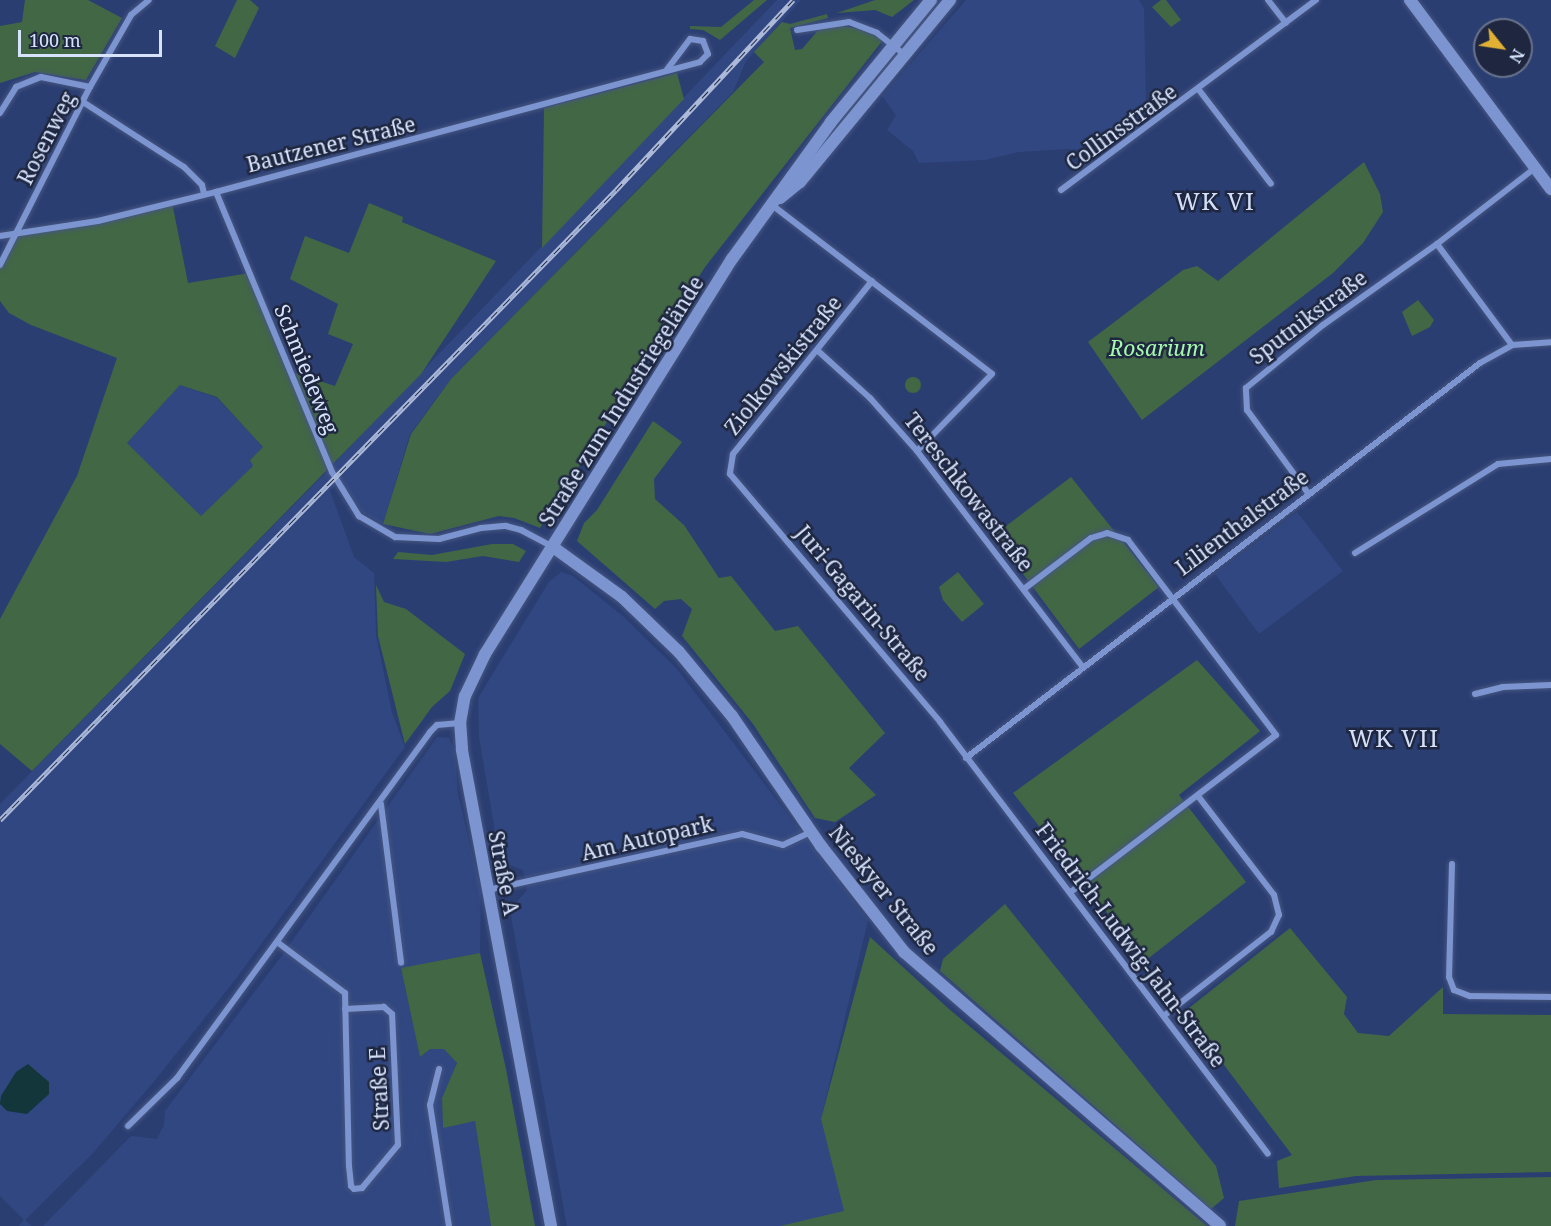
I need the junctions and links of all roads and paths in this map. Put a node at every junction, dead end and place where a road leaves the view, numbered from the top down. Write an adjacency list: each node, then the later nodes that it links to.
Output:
1 (149, 0): 11 (street, Rosenweg)
2 (931, 0): 9 (main road)
3 (950, 0): 9 (main road)
4 (1268, 0): 7 (street)
5 (1316, 0): 7 (street, Collinsstraße)
6 (1410, 0): 15 (main road)
7 (1286, 23): 12 (street, Collinsstraße)
8 (797, 30): 9 (street)
9 (898, 49): 21 (main road, Straße zum Industriegelände)
10 (667, 69): 10 (street, Bautzener Straße); 19 (street, Bautzener Straße)
11 (90, 87): 13 (street, Rosenweg); 14 (street, Rosenweg)
12 (1199, 90): 16 (street, Collinsstraße); 18 (street, Collinsstraße)
13 (83, 102): 20 (street); 22 (street, Rosenweg)
14 (0, 113)
15 (1536, 168): 17 (main road); 24 (street, Sputnikstraße)
16 (1272, 184)
17 (1551, 189)
18 (1061, 190)
19 (216, 192): 20 (street, Bautzener Straße); 34 (street, Schmiedeweg)
20 (204, 194): 22 (street, Bautzener Straße)
21 (774, 203): 26 (street); 35 (main road, Straße zum Industriegelände)
22 (15, 235): 23 (street, Bautzener Straße); 25 (street, Rosenweg)
23 (0, 236)
24 (1437, 244): 28 (street); 33 (street, Sputnikstraße)
25 (0, 265)
26 (872, 280): 29 (street, Ziolkowskistraße); 30 (street)
27 (1551, 342): 28 (street, Lilienthalstraße)
28 (1512, 345): 33 (street, Lilienthalstraße)
29 (818, 350): 30 (street, Tereschkowastraße); 32 (street, Ziolkowskistraße)
30 (917, 451): 37 (street, Tereschkowastraße)
31 (1551, 459): 36 (street)
32 (730, 474): 43 (street, Juri-Gagarin-Straße)
33 (1308, 493): 38 (street, Lilienthalstraße)
34 (395, 537): 35 (street, Straße zum Industriegelände)
35 (553, 547): 42 (main road, Straße A); 46 (main road, Nieskyer Straße)
36 (1355, 553)
37 (1024, 589): 38 (street); 39 (street, Tereschkowastraße)
38 (1172, 597): 39 (street, Lilienthalstraße); 44 (street)
39 (1082, 666): 43 (street, Lilienthalstraße)
40 (1551, 685): 41 (street)
41 (1475, 694)
42 (460, 723): 45 (street); 48 (main road, Straße A)
43 (966, 758): 49 (street, Friedrich-Ludwig-Jahn-Straße)
44 (1198, 796): 49 (street); 54 (street)
45 (381, 803): 50 (street); 51 (street)
46 (811, 832): 48 (street, Am Autopark); 60 (main road, Nieskyer Straße)
47 (1452, 864): 52 (street)
48 (487, 890): 59 (main road, Straße A)
49 (1072, 891): 54 (street, Friedrich-Ludwig-Jahn-Straße)
50 (277, 942): 53 (street, Straße E); 56 (street)
51 (401, 963)
52 (1551, 997)
53 (345, 1009): 53 (street, Straße E)
54 (1165, 1015): 57 (street, Friedrich-Ludwig-Jahn-Straße)
55 (439, 1069): 58 (street)
56 (128, 1126)
57 (1269, 1154)
58 (449, 1226)
59 (551, 1226)
60 (1220, 1226)

